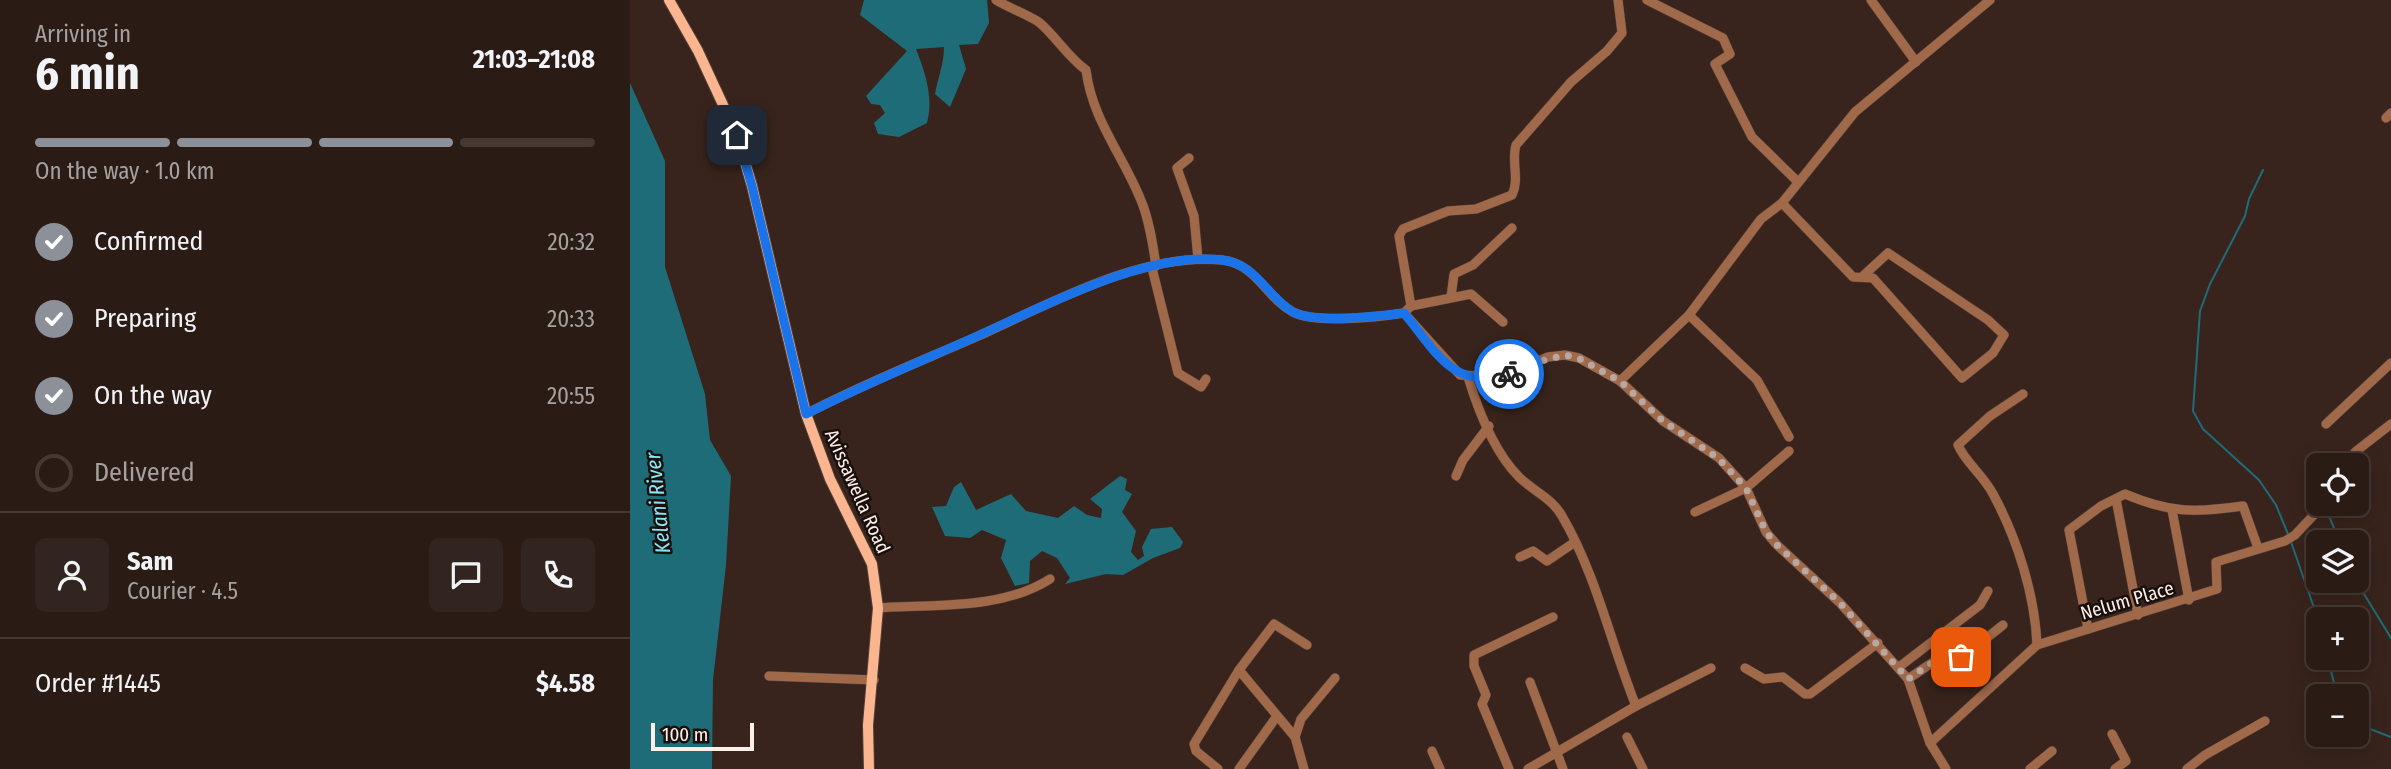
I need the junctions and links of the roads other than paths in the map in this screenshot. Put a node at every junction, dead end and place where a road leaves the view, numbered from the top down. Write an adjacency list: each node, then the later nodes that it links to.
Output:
1 (669, 0): 24 (main road, Avissawella Road)
2 (996, 0): 13 (street)
3 (1618, 0): 16 (street)
4 (1647, 0): 9 (street)
5 (1871, 0): 7 (street)
6 (1990, 0): 7 (street)
7 (1916, 62): 9 (street)
8 (1189, 158): 12 (street)
9 (1798, 182): 10 (street)
10 (1782, 202): 14 (street); 17 (street)
11 (1512, 228): 15 (street)
12 (1198, 259): 13 (street); 16 (street)
13 (1154, 267): 21 (street); 24 (street)
14 (1864, 275): 14 (street)
15 (1451, 296): 16 (street); 18 (street)
16 (1408, 309): 20 (street)
17 (1689, 315): 22 (street); 28 (street)
18 (1503, 322)
19 (2391, 363): 25 (street)
20 (1468, 377): 22 (street); 27 (street)
21 (1206, 379)
22 (1620, 381): 32 (street)
23 (2023, 394): 50 (street)
24 (806, 414): 43 (main road, Avissawella Road)
25 (2326, 424)
26 (2391, 424): 30 (street)
27 (1489, 426): 31 (street); 37 (street)
28 (1790, 438)
29 (1789, 451): 32 (street)
30 (2355, 453)
31 (1456, 476)
32 (1746, 488): 35 (street); 48 (street)
33 (2116, 499): 34 (street); 44 (street); 47 (street)
34 (2172, 510): 38 (street); 42 (street)
35 (1695, 512)
36 (2313, 516): 38 (street, Nelum Place)
37 (1576, 542): 39 (street); 60 (street)
38 (2258, 548): 42 (street, Nelum Place)
39 (1520, 557)
40 (1050, 579): 43 (street)
41 (1988, 591): 51 (street)
42 (2189, 600): 44 (street, Nelum Place)
43 (878, 608): 58 (main road, Avissawella Road)
44 (2138, 615): 47 (street, Nelum Place)
45 (1553, 617): 75 (street)
46 (2003, 625): 57 (street)
47 (2088, 629): 50 (street, Nelum Place)
48 (1878, 643): 51 (street); 53 (street)
49 (1307, 645): 54 (street)
50 (2036, 645): 66 (street, Nelum Place)
51 (1899, 667): 57 (street)
52 (1711, 668): 60 (street)
53 (1745, 668)
54 (1239, 670): 61 (street); 71 (street)
55 (769, 676): 58 (street)
56 (1335, 678): 64 (street)
57 (1908, 679): 66 (street)
58 (874, 680): 70 (main road, Avissawella Road)
59 (1530, 682): 69 (street)
60 (1636, 706): 69 (street)
61 (1277, 716): 64 (street); 72 (street)
62 (2265, 721): 82 (street)
63 (2112, 734): 81 (street)
64 (1295, 737): 73 (street)
65 (1627, 737): 78 (street)
66 (1930, 743): 79 (street)
67 (1432, 751): 74 (street)
68 (2052, 751): 80 (street)
69 (1557, 754): 76 (street); 77 (street)
70 (869, 769)
71 (1218, 769)
72 (1239, 769)
73 (1304, 769)
74 (1440, 769)
75 (1509, 769)
76 (1528, 769)
77 (1563, 769)
78 (1643, 769)
79 (1946, 769)
80 (2030, 769)
81 (2116, 769)
82 (2187, 769)

